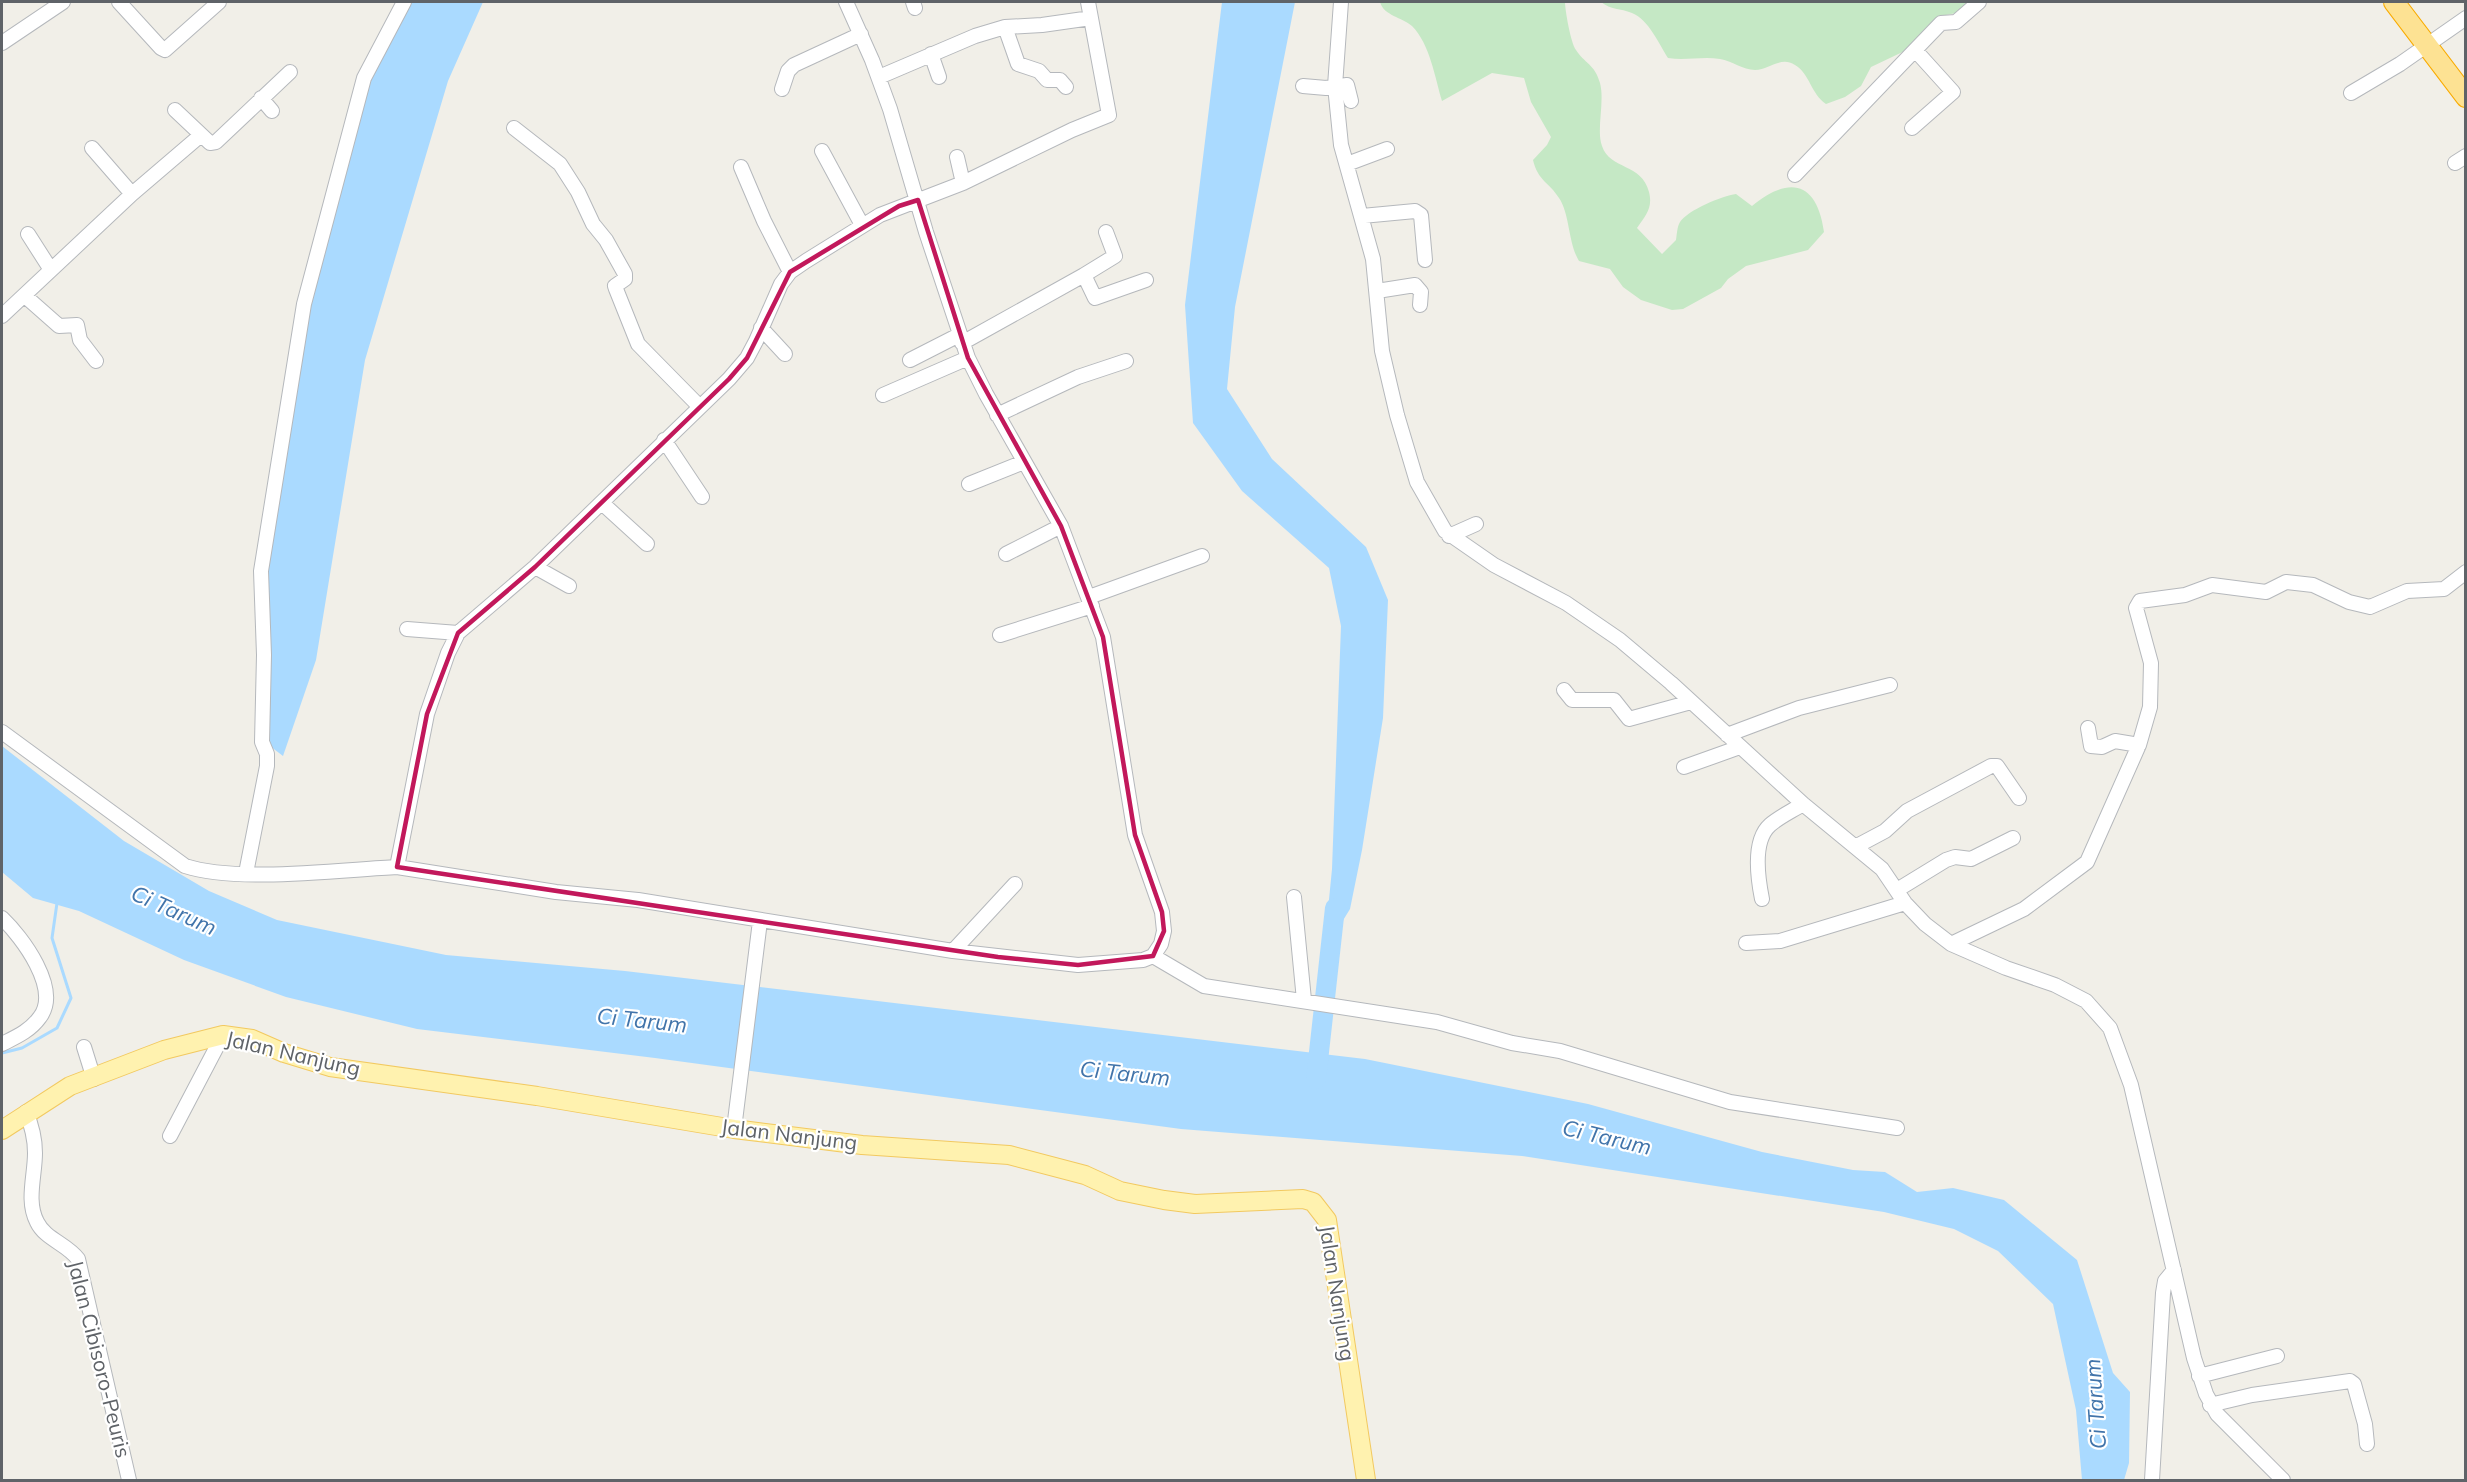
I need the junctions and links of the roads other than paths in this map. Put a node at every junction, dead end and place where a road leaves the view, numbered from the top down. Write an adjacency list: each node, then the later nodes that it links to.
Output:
1 (63, 2): 14 (street)
2 (119, 2): 3 (street)
3 (219, 2)
4 (404, 2): 99 (street)
5 (846, 2): 13 (street)
6 (1088, 2): 10 (street)
7 (1341, 2): 23 (street)
8 (1979, 2): 16 (street)
9 (2394, 2): 15 (highway)
10 (1091, 18): 12 (street); 41 (street)
11 (2466, 18): 15 (street)
12 (1005, 27): 17 (street); 22 (street)
13 (861, 34): 19 (street); 24 (street)
14 (2, 43)
15 (2428, 45): 25 (street); 26 (highway)
16 (1915, 50): 32 (street); 40 (street)
17 (932, 54): 19 (street); 20 (street)
18 (290, 72): 27 (street)
19 (879, 77): 43 (street)
20 (939, 77)
21 (1303, 86): 23 (street)
22 (1066, 87)
23 (1335, 87): 28 (street); 28 (street)
24 (782, 89)
25 (2351, 93)
26 (2466, 97)
27 (261, 98): 30 (street); 33 (street)
28 (1336, 102): 38 (street)
29 (175, 110): 33 (street)
30 (272, 111)
31 (514, 128): 65 (street)
32 (1912, 128)
33 (201, 135): 42 (street)
34 (92, 148): 42 (street)
35 (1387, 149): 38 (street)
36 (822, 151): 45 (street)
37 (957, 157): 41 (street)
38 (1347, 164): 44 (street)
39 (741, 167): 50 (street)
40 (1795, 175)
41 (963, 183): 43 (street)
42 (132, 194): 49 (street)
43 (918, 200): 45 (street); 58 (street)
44 (1362, 216): 48 (street); 53 (street)
45 (862, 225): 50 (street)
46 (1106, 232): 51 (street)
47 (28, 234): 49 (street)
48 (1425, 260)
49 (51, 270): 54 (street)
50 (790, 272): 57 (street)
51 (1084, 275): 52 (street); 58 (street)
52 (1146, 280)
53 (1377, 291): 55 (street); 74 (street)
54 (25, 296): 56 (street); 62 (street)
55 (1420, 305)
56 (2, 316)
57 (761, 328): 59 (street); 65 (street)
58 (961, 339): 60 (street); 61 (street)
59 (785, 354)
60 (968, 358): 64 (street); 66 (street)
61 (910, 360)
62 (96, 361)
63 (1126, 361): 66 (street)
64 (883, 395)
65 (699, 406): 67 (street)
66 (997, 415): 68 (street)
67 (664, 440): 70 (street); 71 (street)
68 (1024, 462): 69 (street); 73 (street)
69 (969, 484)
70 (702, 497)
71 (602, 503): 75 (street); 78 (street)
72 (1476, 524): 74 (street)
73 (1061, 526): 76 (street); 81 (street)
74 (1449, 536): 87 (street)
75 (647, 544)
76 (1006, 554)
77 (1202, 556): 81 (street)
78 (535, 567): 80 (street); 83 (street)
79 (2466, 572): 91 (street)
80 (568, 586)
81 (1091, 602): 84 (street); 110 (street)
82 (407, 629): 83 (street)
83 (458, 633): 98 (street)
84 (1000, 635)
85 (1890, 685): 90 (street)
86 (1564, 690): 87 (street)
87 (1690, 702): 90 (street)
88 (2088, 728): 91 (street)
89 (2, 732): 99 (street)
90 (1727, 735): 92 (street)
91 (2139, 745): 108 (street)
92 (1740, 747): 93 (street); 95 (street)
93 (1684, 767)
94 (2019, 798): 97 (street)
95 (1803, 804): 97 (street); 103 (street)
96 (2013, 838): 101 (street)
97 (1855, 847): 101 (street)
98 (397, 867): 99 (street); 106 (street)
99 (246, 873)
100 (1015, 884): 109 (street)
101 (1898, 890): 104 (street)
102 (1294, 897): 111 (street)
103 (1762, 900)
104 (1905, 903): 107 (street); 108 (street)
105 (2, 918): 113 (street)
106 (760, 921): 109 (street); 118 (street)
107 (1746, 943)
108 (1951, 944): 121 (street)
109 (953, 951): 110 (street)
110 (1153, 956): 111 (street)
111 (1304, 1000): 117 (street)
112 (223, 1035): 115 (main road, Jalan Nanjung); 118 (main road, Jalan Nanjung); 120 (street)
113 (2, 1044)
114 (84, 1047): 115 (street)
115 (94, 1079): 116 (main road, Jalan Nanjung)
116 (26, 1112): 119 (main road, Jalan Nanjung); 126 (street, Jalan Cibisoro-Peuris)
117 (1898, 1128)
118 (734, 1129): 127 (main road, Jalan Nanjung)
119 (2, 1130)
120 (170, 1136)
121 (2174, 1270): 123 (street); 128 (street)
122 (2277, 1356): 123 (street)
123 (2199, 1376): 124 (street)
124 (2210, 1405): 125 (street); 129 (street)
125 (2367, 1444)
126 (129, 1480)
127 (1366, 1480)
128 (2152, 1480)
129 (2283, 1480)

